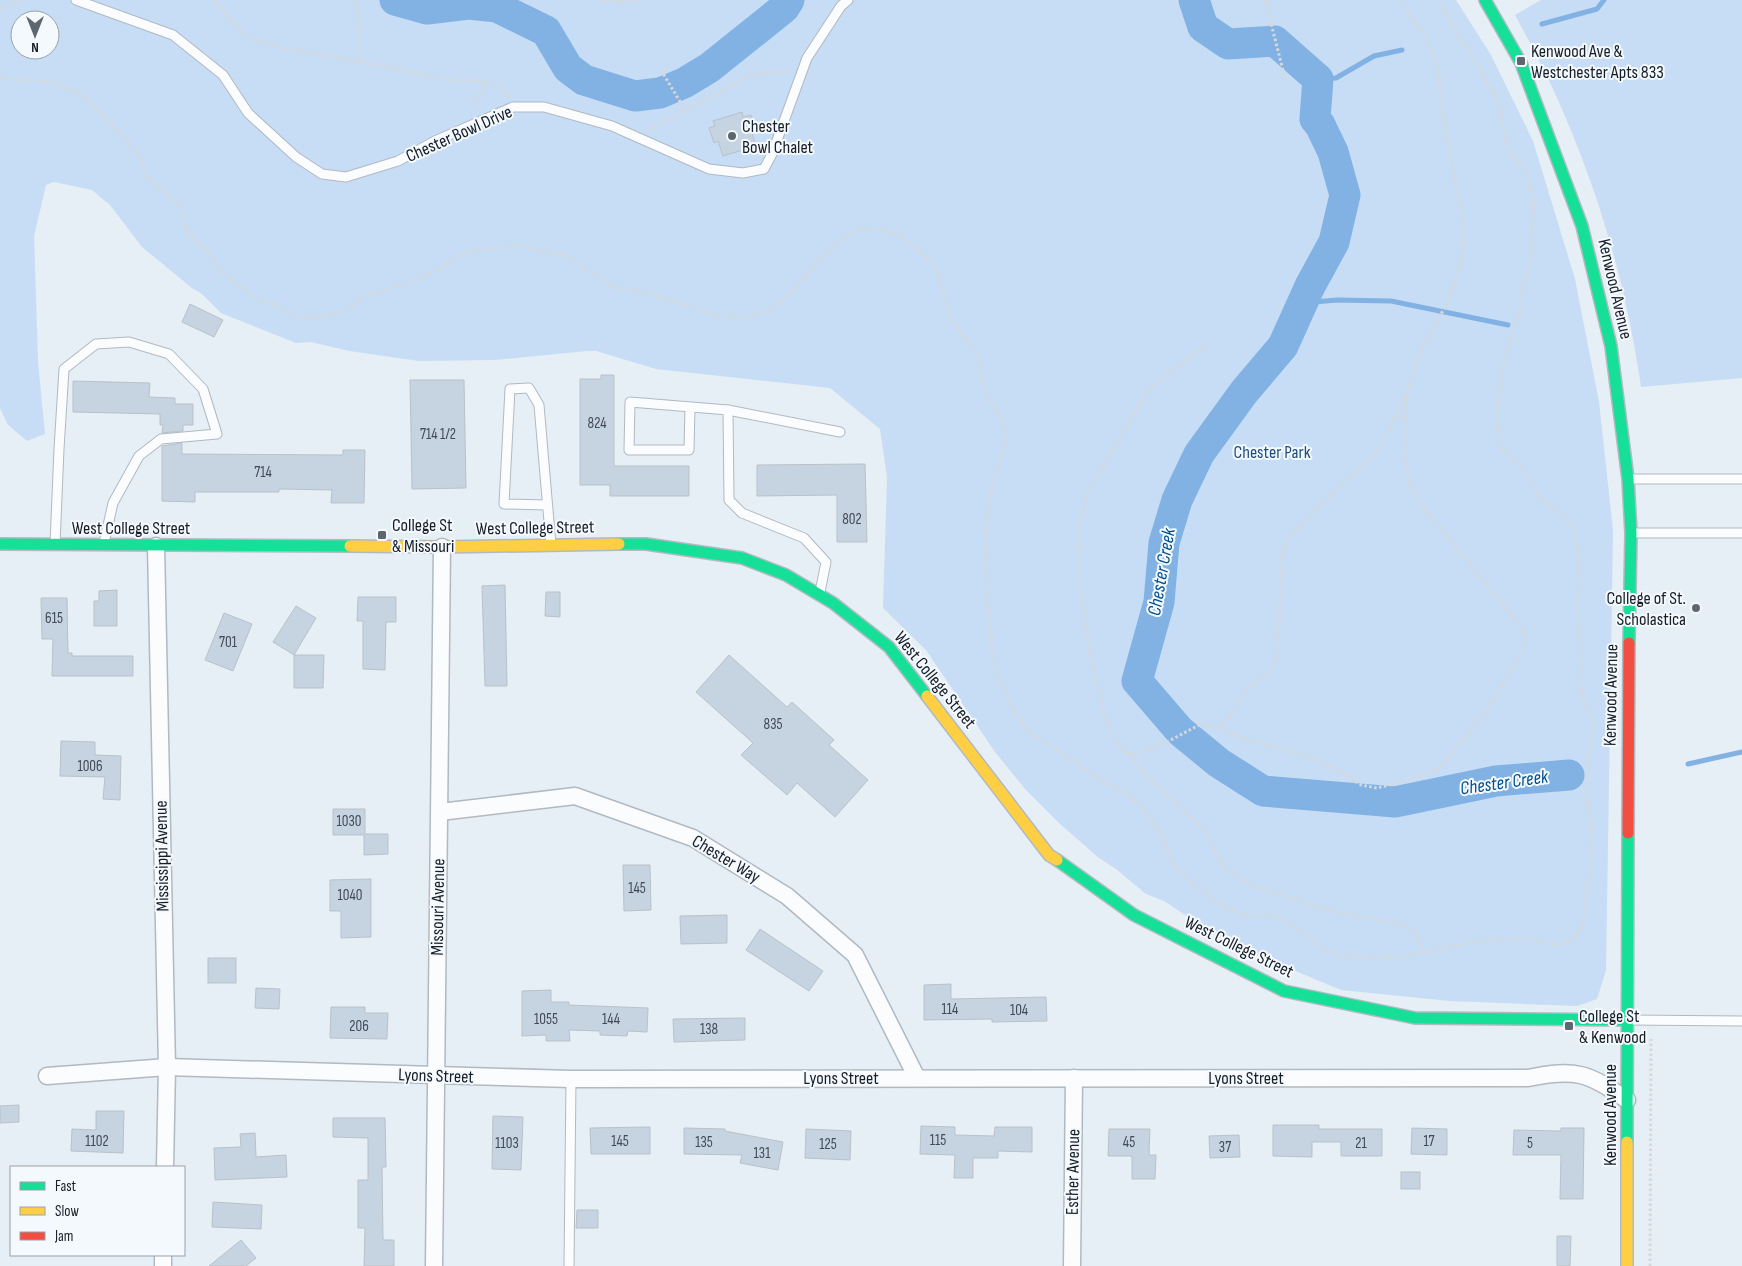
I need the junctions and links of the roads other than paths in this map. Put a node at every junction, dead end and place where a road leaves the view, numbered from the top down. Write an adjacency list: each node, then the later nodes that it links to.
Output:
1 (76, 0): 2 (lane, Chester Bowl Drive)
2 (848, 0)
3 (1485, 0): 7 (street, Kenwood Avenue)
4 (690, 407): 4 (lane); 5 (lane)
5 (728, 410): 6 (lane); 18 (lane)
6 (840, 432)
7 (1628, 479): 8 (lane); 10 (street, Kenwood Avenue)
8 (1742, 479)
9 (547, 505): 9 (lane); 16 (lane)
10 (1631, 533): 11 (lane); 20 (street, Kenwood Avenue)
11 (1742, 533)
12 (0, 544): 13 (street, West College Street)
13 (55, 545): 14 (street, West College Street); 14 (lane)
14 (103, 545): 15 (street, West College Street)
15 (156, 546): 17 (street, West College Street); 22 (street, Mississippi Avenue)
16 (550, 546): 17 (street, West College Street); 18 (street, West College Street)
17 (442, 547): 19 (street, Missouri Avenue)
18 (819, 595): 20 (street, West College Street)
19 (440, 812): 24 (street, Missouri Avenue); 25 (street, Chester Way)
20 (1628, 1020): 21 (lane, West College Street); 28 (street, Kenwood Avenue)
21 (1742, 1021)
22 (167, 1067): 23 (street, Lyons Street); 24 (street, Lyons Street); 29 (street, Mississippi Avenue)
23 (47, 1076)
24 (435, 1076): 27 (street, Lyons Street); 30 (street, Missouri Avenue)
25 (917, 1078): 26 (street, Lyons Street); 27 (street, Lyons Street)
26 (1074, 1078): 28 (street, Lyons Street); 32 (street, Esther Avenue)
27 (571, 1079): 31 (lane)
28 (1628, 1100): 33 (street, Kenwood Avenue)
29 (165, 1166)
30 (434, 1266)
31 (569, 1266)
32 (1072, 1266)
33 (1627, 1266)

